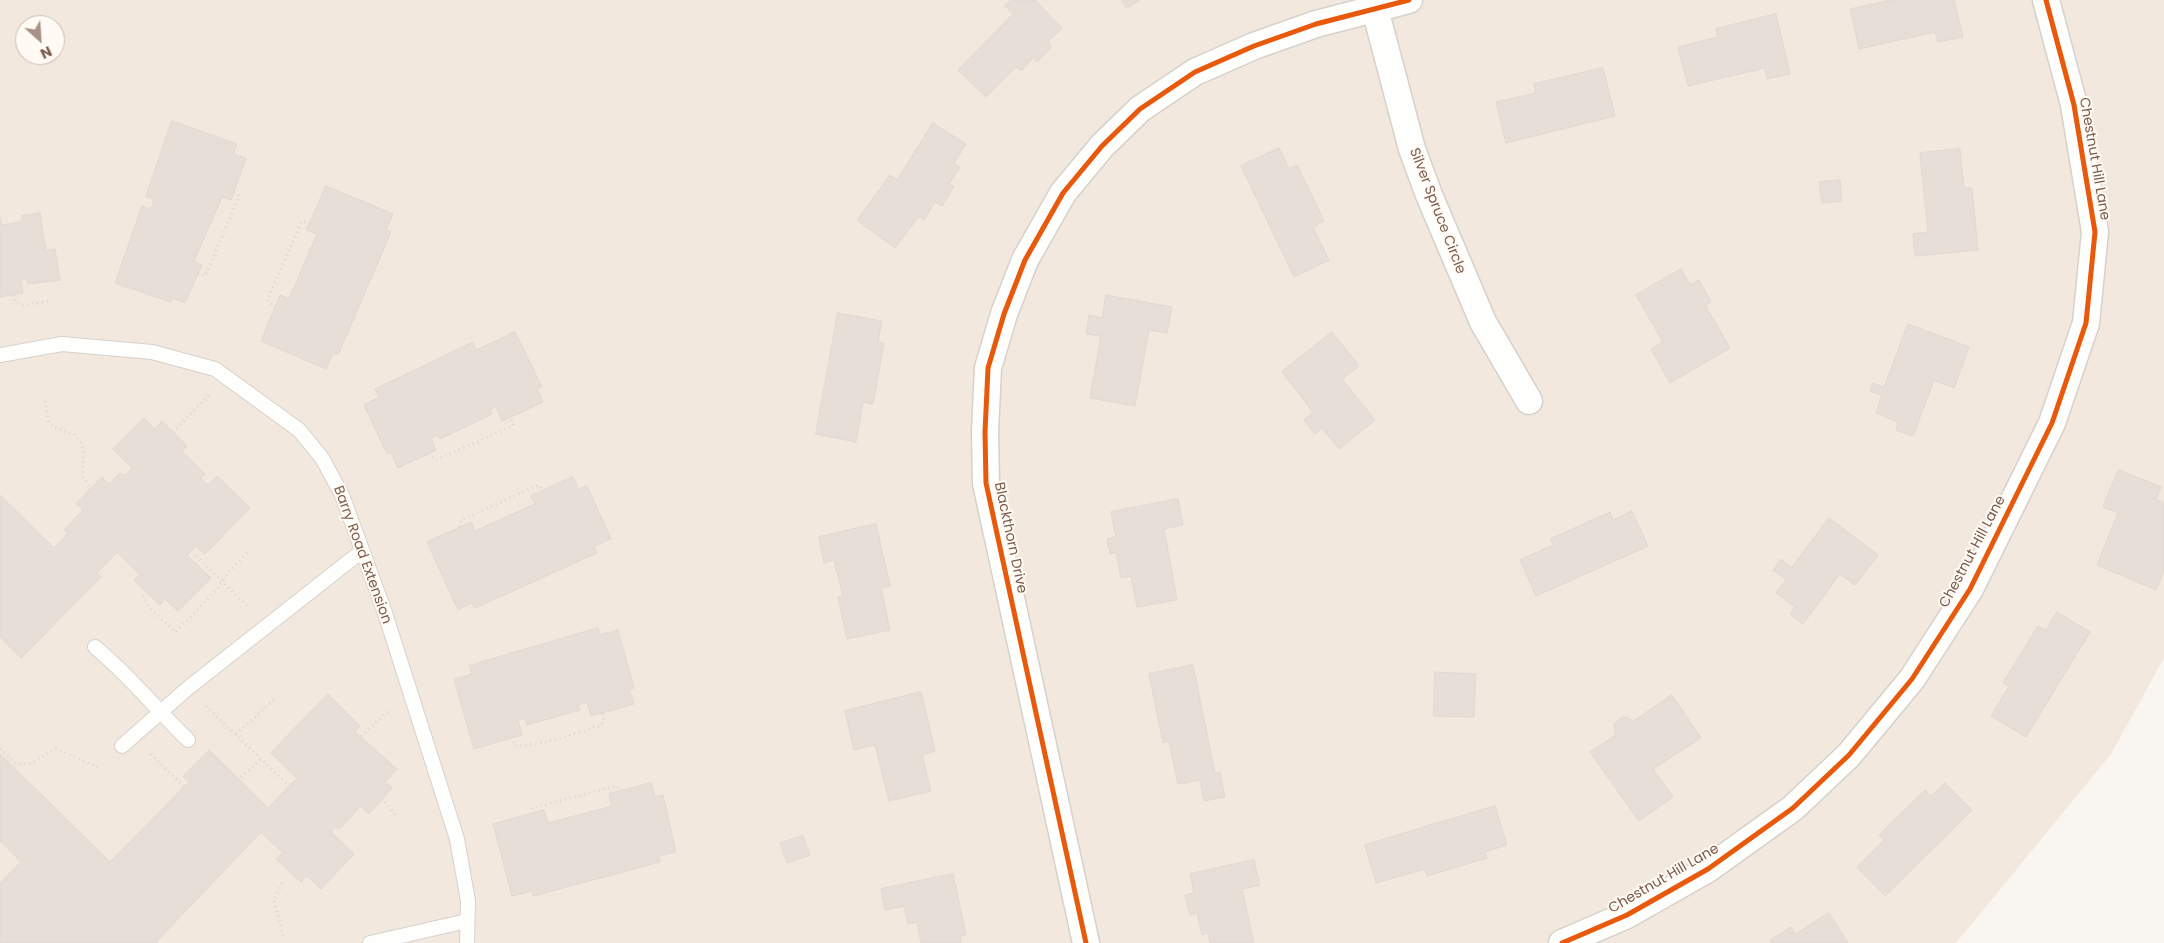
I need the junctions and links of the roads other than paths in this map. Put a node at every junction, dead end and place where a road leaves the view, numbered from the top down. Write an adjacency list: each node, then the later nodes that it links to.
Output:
1 (1409, 0): 3 (street, Blackthorn Drive)
2 (2046, 0): 15 (street, Chestnut Hill Lane)
3 (1375, 9): 5 (street, Silver Spruce Circle); 14 (street, Blackthorn Drive)
4 (0, 355): 6 (lane, Barry Road Extension)
5 (1529, 401)
6 (362, 551): 8 (lane); 11 (lane, Barry Road Extension)
7 (95, 647): 8 (lane)
8 (160, 712): 9 (lane); 10 (lane)
9 (188, 740)
10 (122, 746)
11 (467, 921): 12 (lane); 13 (lane, Barry Road Extension)
12 (370, 943)
13 (467, 943)
14 (1086, 943)
15 (1562, 943)

